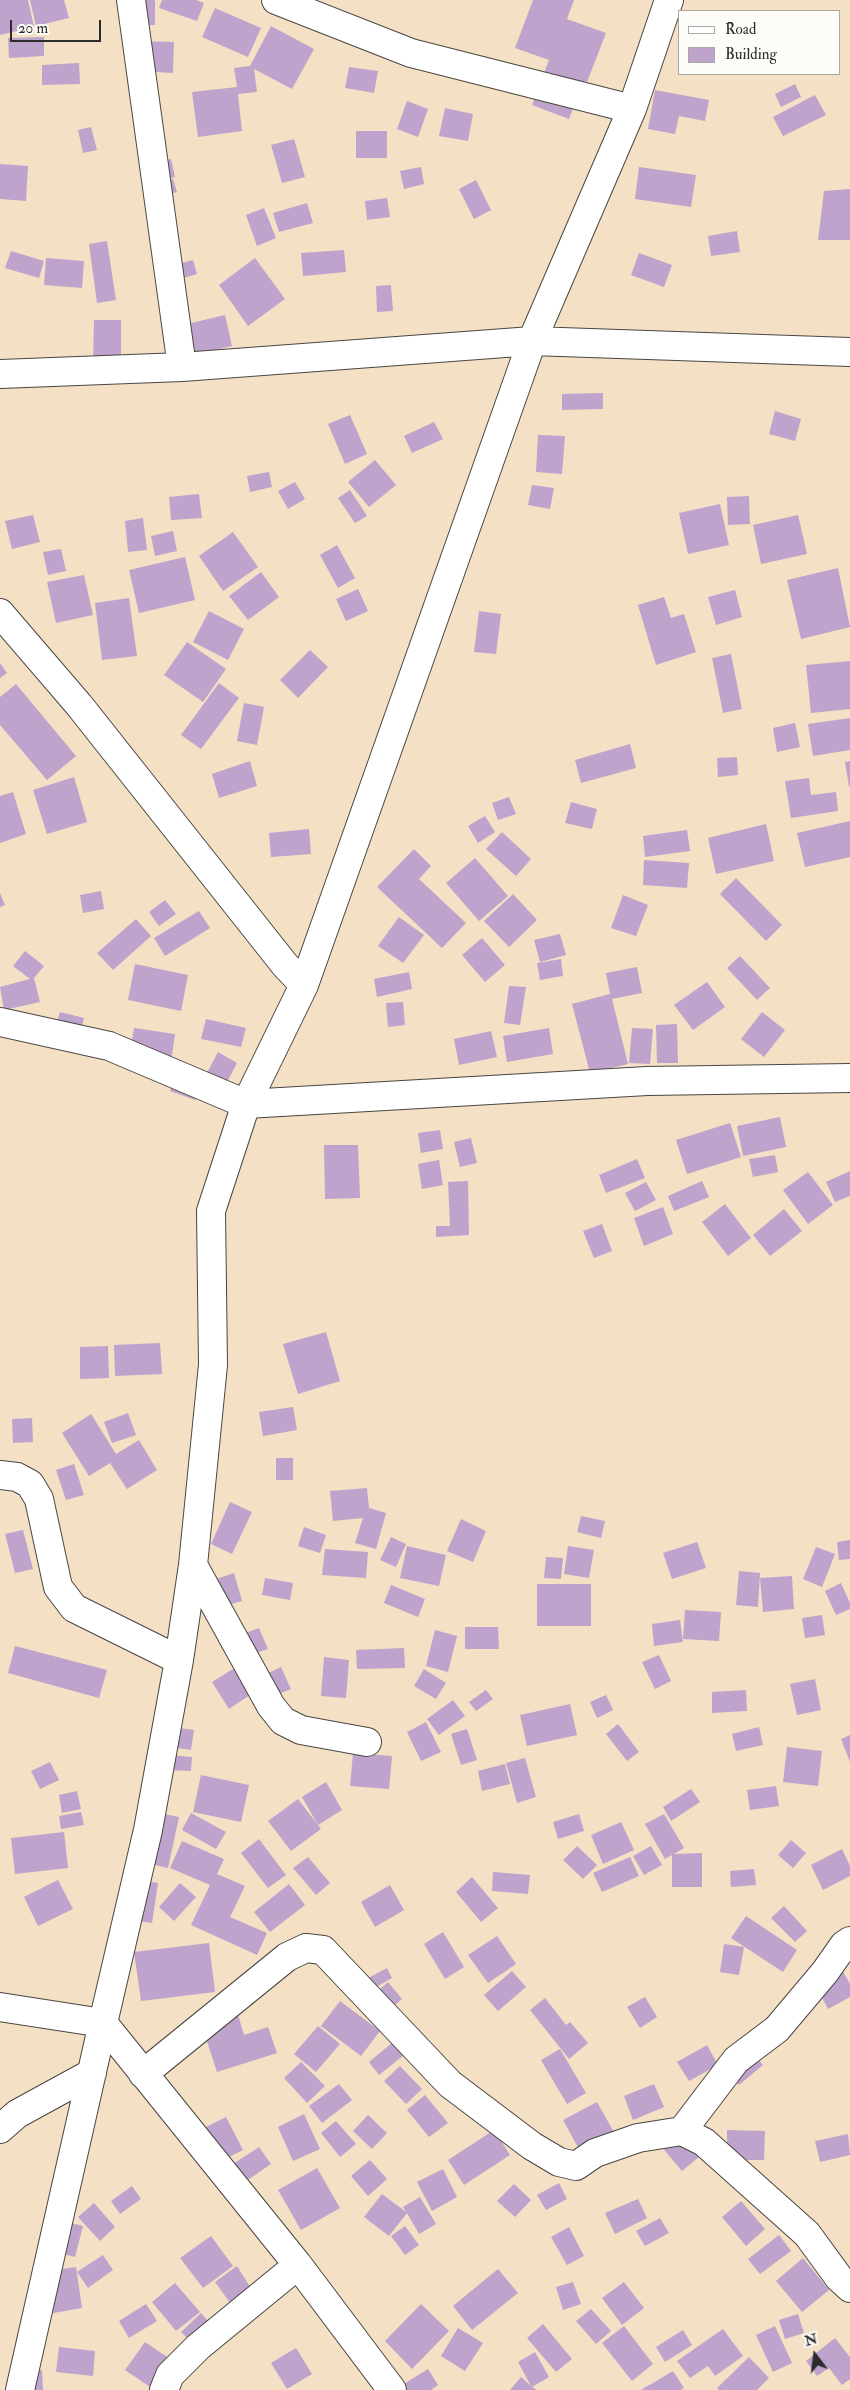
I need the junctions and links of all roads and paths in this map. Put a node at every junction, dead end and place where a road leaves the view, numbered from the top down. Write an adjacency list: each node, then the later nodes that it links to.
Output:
1 (131, 0): 7 (street)
2 (276, 0): 4 (street)
3 (669, 0): 4 (street)
4 (632, 109): 5 (street)
5 (532, 342): 6 (street); 7 (street); 10 (street)
6 (850, 352)
7 (182, 367): 8 (street)
8 (0, 374)
9 (0, 613): 10 (street)
10 (304, 986): 13 (street)
11 (0, 1022): 13 (street)
12 (850, 1078): 13 (street)
13 (246, 1104): 15 (street)
14 (0, 1475): 16 (street)
15 (193, 1565): 16 (street); 17 (street)
16 (179, 1660): 20 (street)
17 (367, 1742)
18 (850, 1941): 24 (street)
19 (0, 2007): 20 (street)
20 (103, 2023): 21 (street); 22 (street)
21 (92, 2073): 23 (street); 27 (street)
22 (143, 2074): 24 (street); 25 (street)
23 (0, 2129)
24 (682, 2131): 26 (street)
25 (298, 2265): 28 (street); 29 (street)
26 (850, 2288)
27 (20, 2390)
28 (164, 2390)
29 (392, 2390)

